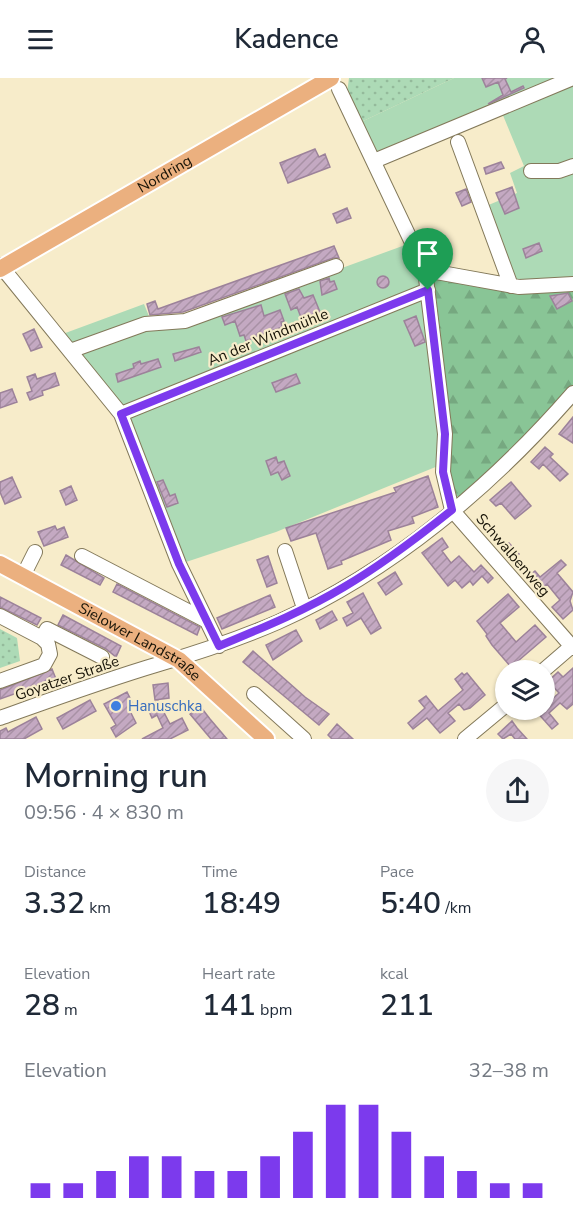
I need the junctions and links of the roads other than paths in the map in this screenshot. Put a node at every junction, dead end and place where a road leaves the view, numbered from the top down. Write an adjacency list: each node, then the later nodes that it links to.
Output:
1 (573, 78): 4 (street)
2 (335, 83): 4 (street); 8 (main road, Nordring)
3 (458, 142): 11 (street)
4 (374, 161): 9 (street)
5 (573, 166): 6 (street)
6 (531, 171)
7 (336, 266): 13 (street)
8 (1, 268): 13 (street)
9 (425, 270): 11 (street); 12 (street)
10 (573, 284): 11 (street)
11 (511, 286)
12 (428, 290): 15 (street, An der Windmühle); 16 (street)
13 (70, 351): 15 (street)
14 (573, 393): 16 (street, Goyatzer Straße)
15 (121, 414): 24 (street)
16 (452, 510): 22 (street, Goyatzer Straße); 27 (street, Schwalbenweg)
17 (285, 551): 22 (street)
18 (35, 552): 21 (street)
19 (82, 556): 24 (street)
20 (0, 564): 21 (main road, Sielower Landstraße)
21 (22, 576): 29 (main road, Sielower Landstraße)
22 (304, 608): 26 (street, Goyatzer Straße)
23 (0, 616): 25 (street)
24 (207, 621): 26 (street)
25 (42, 638): 28 (street); 31 (street)
26 (219, 646): 29 (street, Goyatzer Straße)
27 (572, 646): 30 (street)
28 (102, 657)
29 (179, 660): 34 (street, Goyatzer Straße); 36 (main road, Sielower Landstraße)
30 (555, 661)
31 (0, 681)
32 (254, 694): 35 (street)
33 (495, 714): 37 (street)
34 (0, 718)
35 (297, 737)
36 (266, 739)
37 (465, 739)

